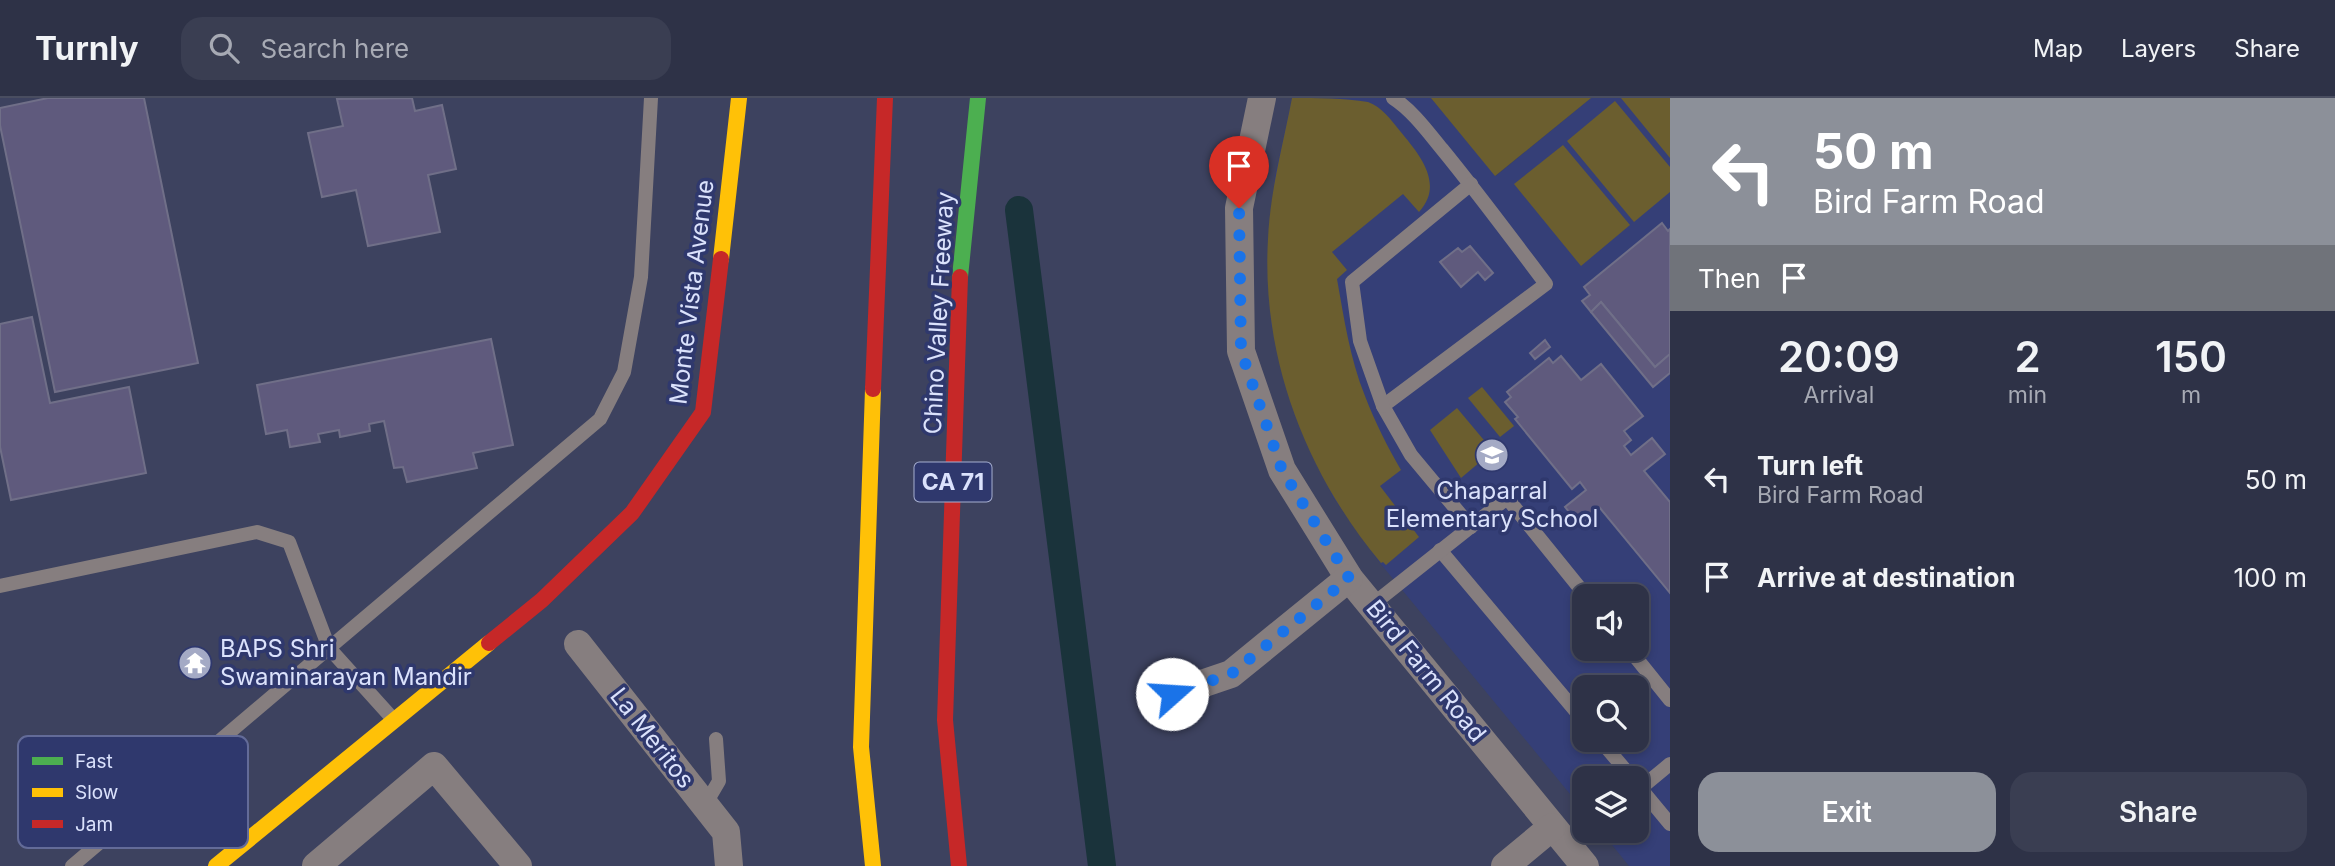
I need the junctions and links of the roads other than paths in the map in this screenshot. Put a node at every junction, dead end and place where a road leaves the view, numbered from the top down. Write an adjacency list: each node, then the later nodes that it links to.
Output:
1 (650, 98): 16 (lane)
2 (739, 98): 21 (main road, Monte Vista Avenue)
3 (885, 98): 41 (main road)
4 (978, 98): 42 (main road, Chino Valley Freeway / CA 71)
5 (1262, 98): 11 (street, Bird Farm Road)
6 (1393, 98): 7 (lane)
7 (1471, 184): 8 (lane); 8 (lane)
8 (1383, 406): 9 (lane)
9 (1471, 527): 10 (lane); 12 (lane)
10 (1440, 550): 14 (lane); 20 (lane)
11 (1349, 578): 14 (street, Bird Farm Road); 18 (street)
12 (1576, 584)
13 (0, 586): 16 (lane)
14 (1372, 605): 32 (street, Bird Farm Road)
15 (578, 644): 29 (street, La Meritos)
16 (329, 648): 21 (lane); 22 (lane)
17 (1639, 661): 19 (lane)
18 (1172, 694)
19 (1670, 700)
20 (1572, 707)
21 (394, 720): 31 (main road, Monte Vista Avenue)
22 (225, 736)
23 (716, 739): 29 (lane)
24 (1609, 752): 26 (lane)
25 (1670, 764): 27 (lane)
26 (1620, 766)
27 (1649, 778)
28 (1649, 801): 30 (lane)
29 (705, 805): 40 (street, La Meritos)
30 (1670, 824)
31 (248, 840)
32 (1572, 841)
33 (1574, 843): 43 (street)
34 (93, 848): 36 (lane)
35 (238, 848): 37 (main road, Monte Vista Avenue)
36 (72, 866)
37 (216, 866)
38 (316, 866): 39 (street)
39 (518, 866)
40 (729, 866)
41 (873, 866)
42 (959, 866)
43 (1505, 866)

